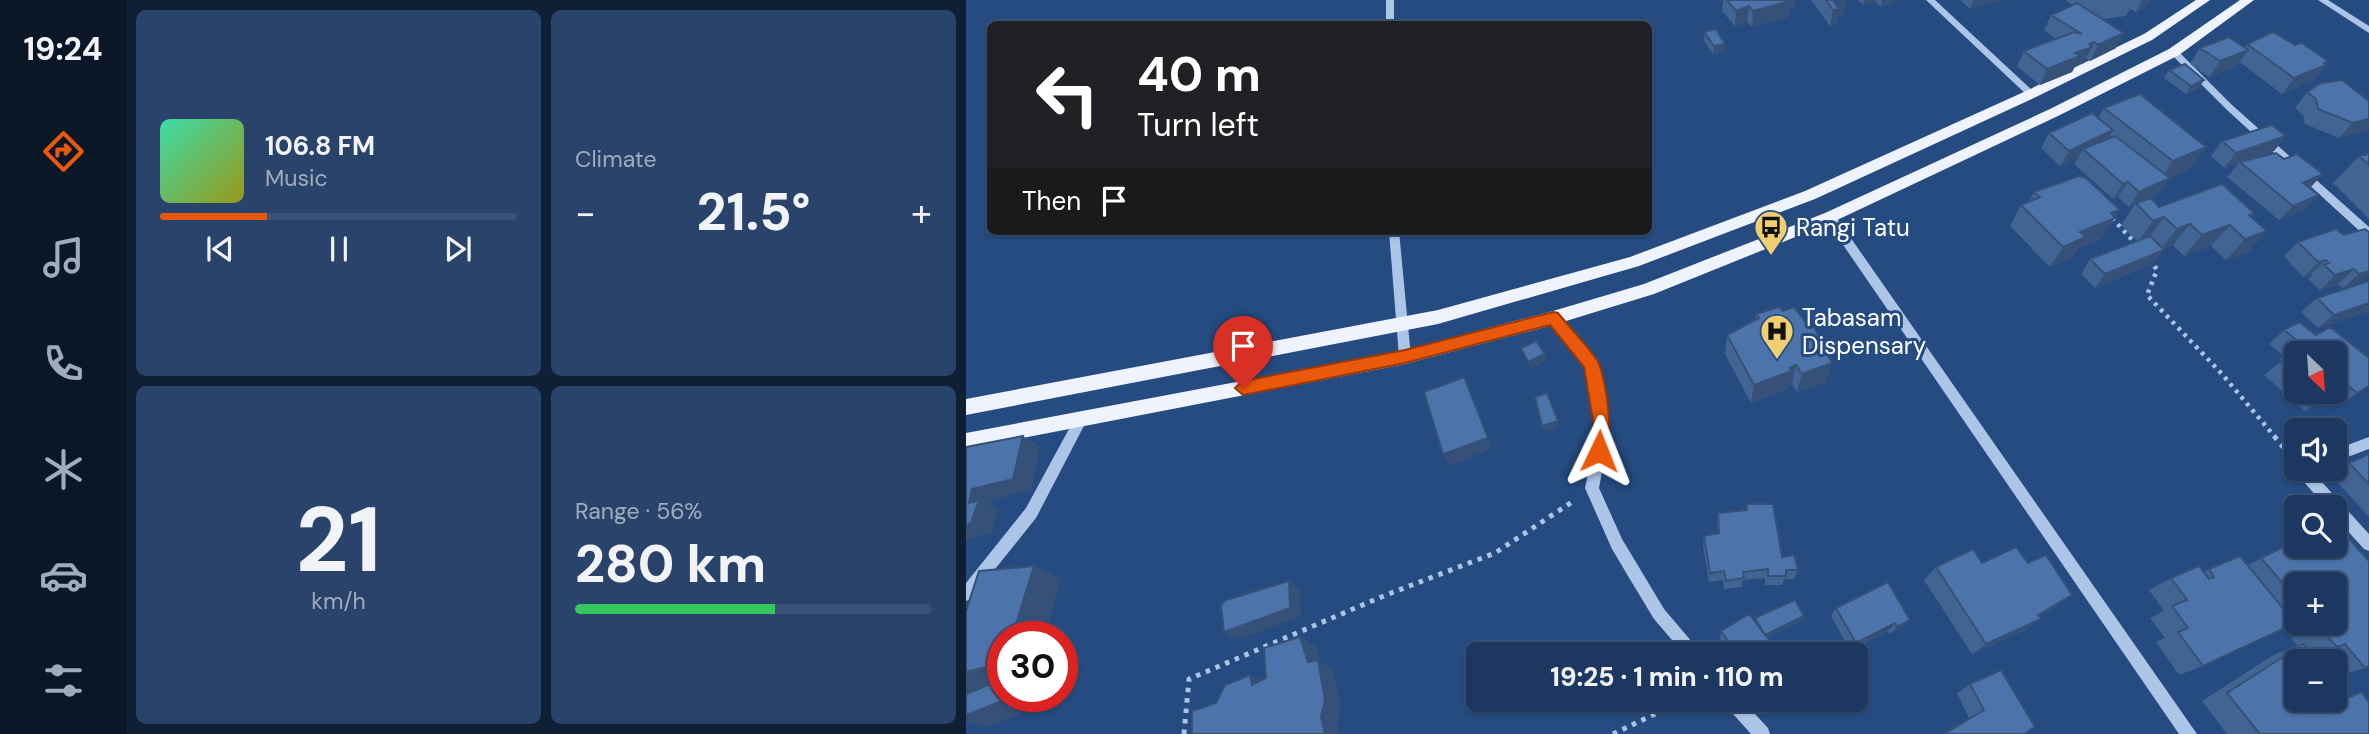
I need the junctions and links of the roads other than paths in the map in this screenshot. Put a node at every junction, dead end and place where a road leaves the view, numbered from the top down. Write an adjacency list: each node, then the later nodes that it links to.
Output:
1 (1390, 0): 6 (street)
2 (1930, 0): 9 (street)
3 (2204, 0): 9 (main road)
4 (2248, 0): 8 (main road)
5 (2322, 0): 7 (street)
6 (1390, 21)
7 (2369, 30)
8 (2174, 52): 10 (main road); 11 (street)
9 (2031, 94): 14 (main road)
10 (1830, 217): 13 (main road); 27 (street)
11 (2369, 233)
12 (1394, 235): 14 (street)
13 (1553, 318): 15 (main road); 24 (street)
14 (1402, 324): 15 (street); 16 (main road)
15 (1405, 357): 17 (main road)
16 (966, 407)
17 (1081, 420): 18 (main road); 23 (street)
18 (966, 441)
19 (2369, 443): 20 (street)
20 (2347, 451)
21 (2312, 481): 22 (street)
22 (2369, 544)
23 (966, 594)
24 (1683, 642)
25 (1743, 712): 26 (street)
26 (1762, 734)
27 (2189, 734)

